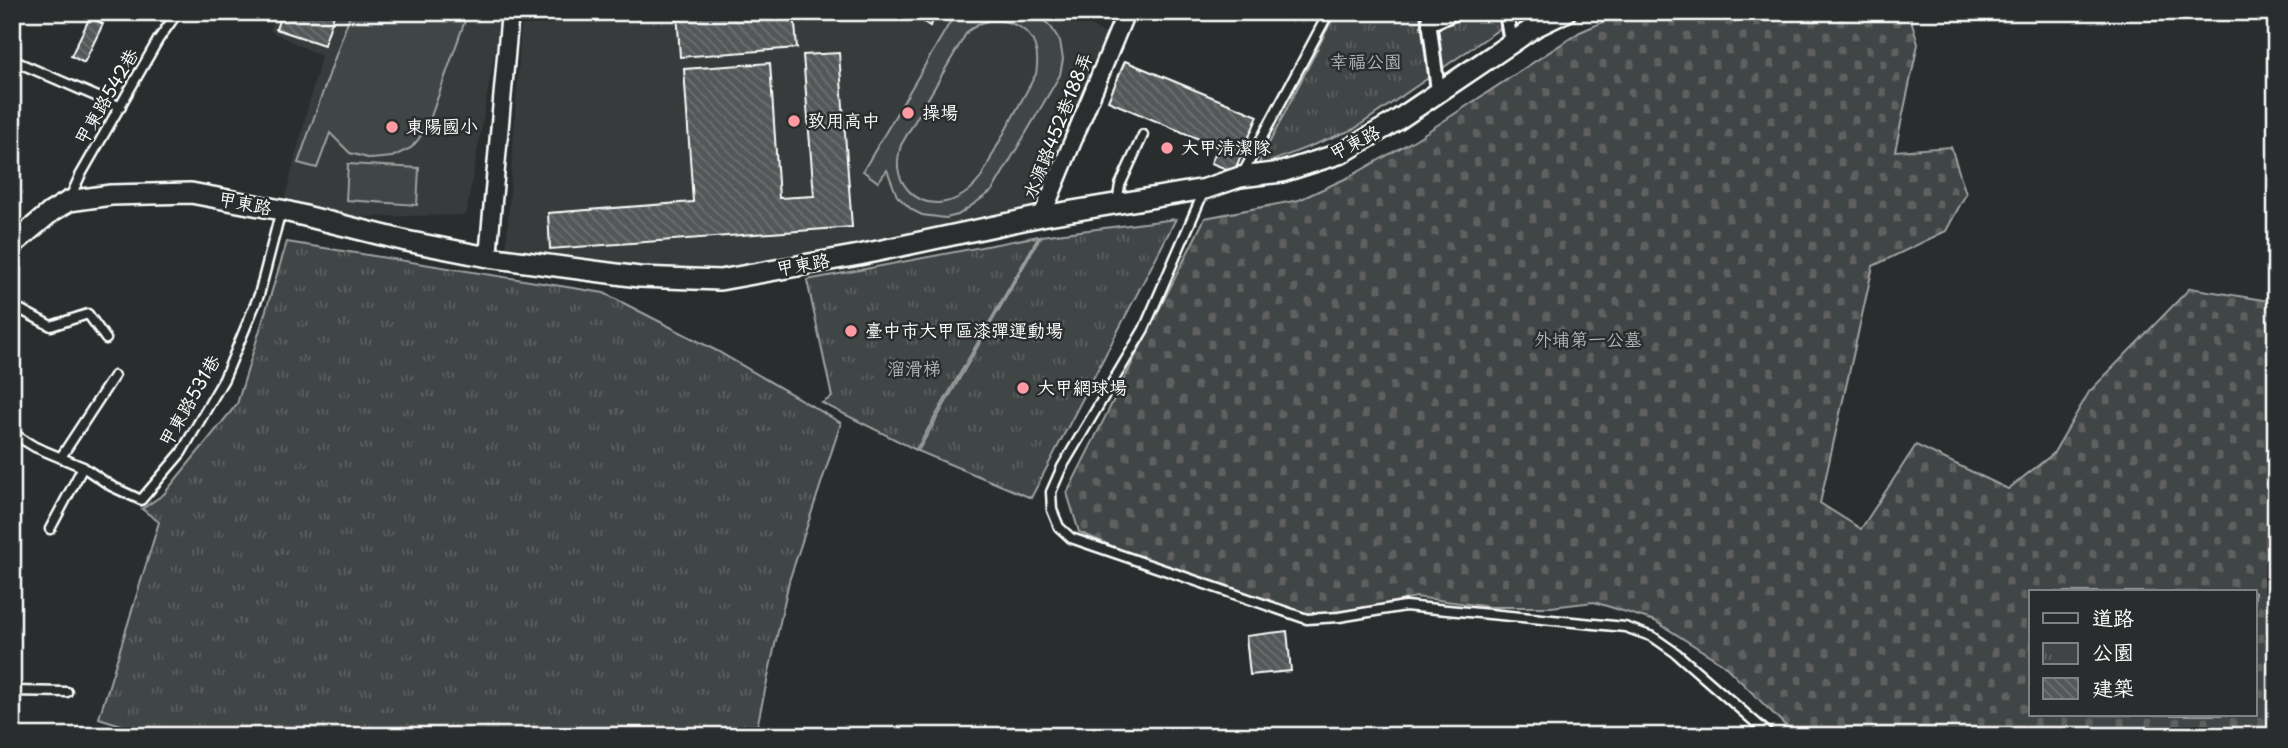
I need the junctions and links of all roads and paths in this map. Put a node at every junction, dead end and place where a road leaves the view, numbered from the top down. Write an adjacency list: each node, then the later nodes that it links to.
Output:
1 (178, 12): 12 (lane, 甲東路542巷)
2 (510, 12): 21 (street)
3 (1126, 12): 19 (street, 水源路452巷188弄)
4 (1329, 12): 14 (lane)
5 (1457, 12): 8 (street)
6 (1506, 12): 9 (street)
7 (1566, 12): 9 (street, 甲東路)
8 (1429, 18): 11 (street)
9 (1511, 43): 11 (street, 甲東路)
10 (12, 60): 12 (lane)
11 (1438, 91): 14 (street, 甲東路)
12 (121, 107): 16 (lane, 甲東路542巷)
13 (1143, 135): 17 (lane)
14 (1240, 177): 15 (street, 甲東路)
15 (1205, 189): 17 (street, 甲東路); 31 (lane)
16 (69, 201): 18 (street, 甲東路); 20 (street, 甲東路)
17 (1117, 203): 19 (street, 甲東路)
18 (281, 210): 21 (street, 甲東路); 27 (lane, 甲東路531巷)
19 (1042, 216): 21 (street, 甲東路)
20 (12, 245)
21 (488, 257)
22 (12, 305): 23 (lane)
23 (106, 339)
24 (114, 376): 26 (lane)
25 (12, 433): 26 (lane, 甲東路531巷)
26 (61, 457): 27 (lane, 甲東路531巷)
27 (83, 467): 28 (lane)
28 (50, 529)
29 (12, 691): 30 (lane)
30 (66, 692)
31 (1772, 736)

